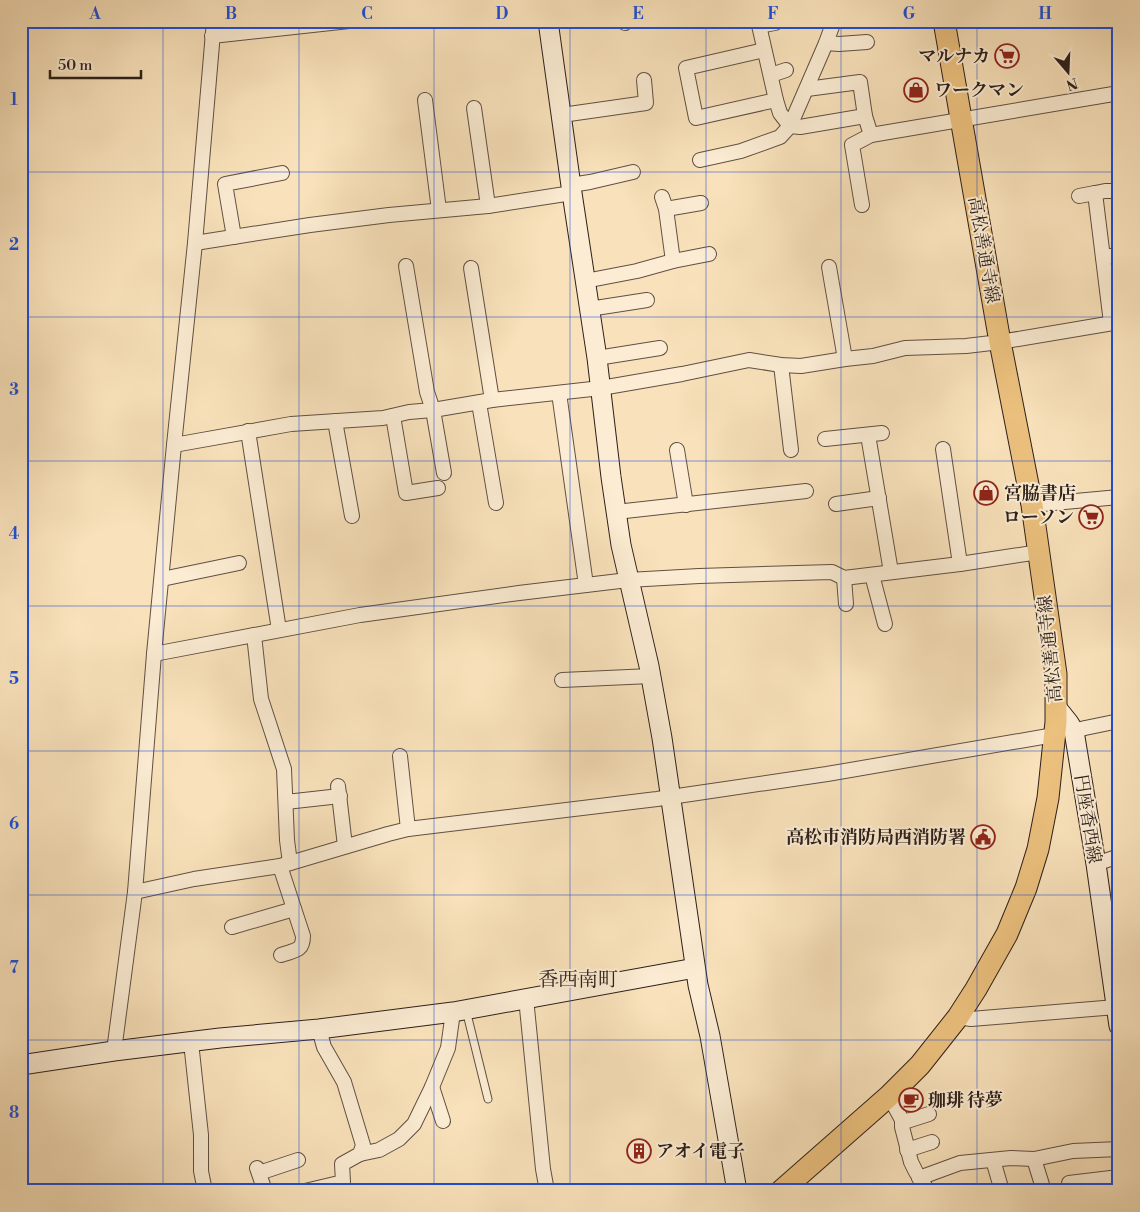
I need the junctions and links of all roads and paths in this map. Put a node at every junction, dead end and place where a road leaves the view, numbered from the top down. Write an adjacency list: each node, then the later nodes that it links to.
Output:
1 (214, 21): 8 (street)
2 (349, 21): 8 (street)
3 (548, 21): 20 (street)
4 (834, 21): 10 (street)
5 (944, 21): 22 (main road, 高松善通寺線)
6 (775, 23): 7 (street)
7 (759, 24): 11 (street)
8 (212, 36): 37 (street)
9 (866, 42): 10 (street)
10 (826, 43): 15 (street)
11 (764, 50): 13 (street); 18 (street)
12 (786, 70): 13 (street)
13 (771, 75): 18 (street)
14 (644, 80): 20 (street)
15 (807, 89): 21 (street); 23 (street)
16 (1119, 93): 22 (street)
17 (425, 100): 35 (street)
18 (776, 100): 23 (street)
19 (474, 108): 34 (street)
20 (562, 116): 28 (street)
21 (865, 116): 23 (street); 24 (street)
22 (962, 119): 24 (street); 49 (main road, 高松善通寺線)
23 (790, 126): 25 (street)
24 (871, 135): 33 (street)
25 (700, 160)
26 (633, 172): 28 (street)
27 (282, 173): 36 (street)
28 (571, 189): 34 (street); 45 (street)
29 (1119, 191): 30 (street)
30 (1095, 193): 31 (street); 40 (street)
31 (1079, 196)
32 (701, 203): 41 (street)
33 (862, 205)
34 (488, 206): 35 (street)
35 (440, 210): 36 (street)
36 (234, 236): 37 (street)
37 (195, 243): 62 (street)
38 (709, 254): 41 (street)
39 (1119, 255): 40 (street)
40 (1103, 257): 48 (street)
41 (673, 261): 45 (street)
42 (406, 266): 57 (street)
43 (829, 267): 52 (street)
44 (471, 268): 56 (street)
45 (585, 281): 47 (street)
46 (647, 300): 47 (street)
47 (589, 309): 51 (street)
48 (1115, 323): 49 (street)
49 (1000, 342): 52 (street); 74 (main road, 高松善通寺線)
50 (660, 348): 51 (street)
51 (597, 358): 54 (street)
52 (845, 359): 53 (street)
53 (781, 365): 54 (street); 65 (street)
54 (601, 388): 55 (street); 75 (street)
55 (559, 393): 56 (street); 85 (street)
56 (486, 402): 57 (street); 71 (street)
57 (433, 410): 58 (street); 66 (street)
58 (393, 416): 59 (street); 67 (street)
59 (335, 421): 60 (street); 76 (street)
60 (248, 431): 62 (street); 88 (street)
61 (826, 439): 70 (street)
62 (174, 445): 83 (street)
63 (943, 449): 79 (street)
64 (677, 450): 72 (street)
65 (791, 450)
66 (444, 473)
67 (438, 488)
68 (806, 491): 72 (street)
69 (1119, 497): 74 (street)
70 (879, 498): 73 (street); 80 (street)
71 (496, 503)
72 (686, 504): 75 (street)
73 (836, 504)
74 (1032, 505): 77 (main road, 高松善通寺線)
75 (616, 512): 84 (street)
76 (352, 516)
77 (1039, 552): 79 (street); 94 (main road, 高松善通寺線)
78 (239, 563): 83 (street)
79 (960, 564): 80 (street)
80 (891, 572): 81 (street)
81 (872, 575): 82 (street); 87 (street)
82 (844, 578): 84 (street); 86 (street)
83 (162, 579): 90 (street)
84 (628, 580): 85 (street); 91 (street)
85 (586, 585): 88 (street)
86 (846, 604)
87 (885, 624)
88 (279, 630): 89 (street)
89 (254, 635): 90 (street); 97 (street)
90 (154, 654): 103 (street)
91 (651, 676): 92 (street); 96 (street)
92 (562, 680)
93 (1119, 721): 94 (street)
94 (1064, 733): 96 (street); 102 (street, 円座香西線); 111 (main road, 高松善通寺線)
95 (400, 756): 98 (street)
96 (671, 796): 98 (street); 107 (street)
97 (286, 802): 99 (street); 101 (street)
98 (408, 829): 99 (street)
99 (346, 846): 101 (street)
100 (1119, 856): 102 (street)
101 (285, 864): 103 (street); 104 (street)
102 (1096, 864): 110 (street, 円座香西線)
103 (135, 892): 114 (street)
104 (294, 909): 105 (street); 106 (street)
105 (232, 927)
106 (281, 955)
107 (695, 968): 108 (street); 137 (street)
108 (526, 998): 109 (street); 136 (street)
109 (460, 1010): 112 (street); 116 (street); 118 (lane)
110 (1118, 1015): 111 (street)
111 (958, 1017): 117 (main road, 高松善通寺線)
112 (319, 1029): 113 (street); 125 (street)
113 (191, 1042): 114 (street); 133 (street)
114 (114, 1051): 115 (street)
115 (21, 1065)
116 (432, 1087): 121 (street); 125 (street)
117 (889, 1096): 120 (street); 138 (main road, 高松善通寺線)
118 (488, 1099)
119 (928, 1114): 120 (street)
120 (902, 1120): 124 (street)
121 (443, 1121)
122 (932, 1142): 124 (street)
123 (1119, 1148): 126 (street)
124 (908, 1150): 130 (street)
125 (360, 1154): 132 (street)
126 (1034, 1159): 128 (street); 141 (street)
127 (298, 1160): 134 (street)
128 (992, 1160): 130 (street); 140 (street)
129 (1119, 1177): 131 (street)
130 (919, 1178): 139 (street)
131 (1069, 1183)
132 (344, 1186): 135 (street)
133 (205, 1191)
134 (265, 1191)
135 (305, 1191)
136 (546, 1191)
137 (737, 1191)
138 (781, 1191)
139 (928, 1191)
140 (1002, 1191)
141 (1044, 1191)

